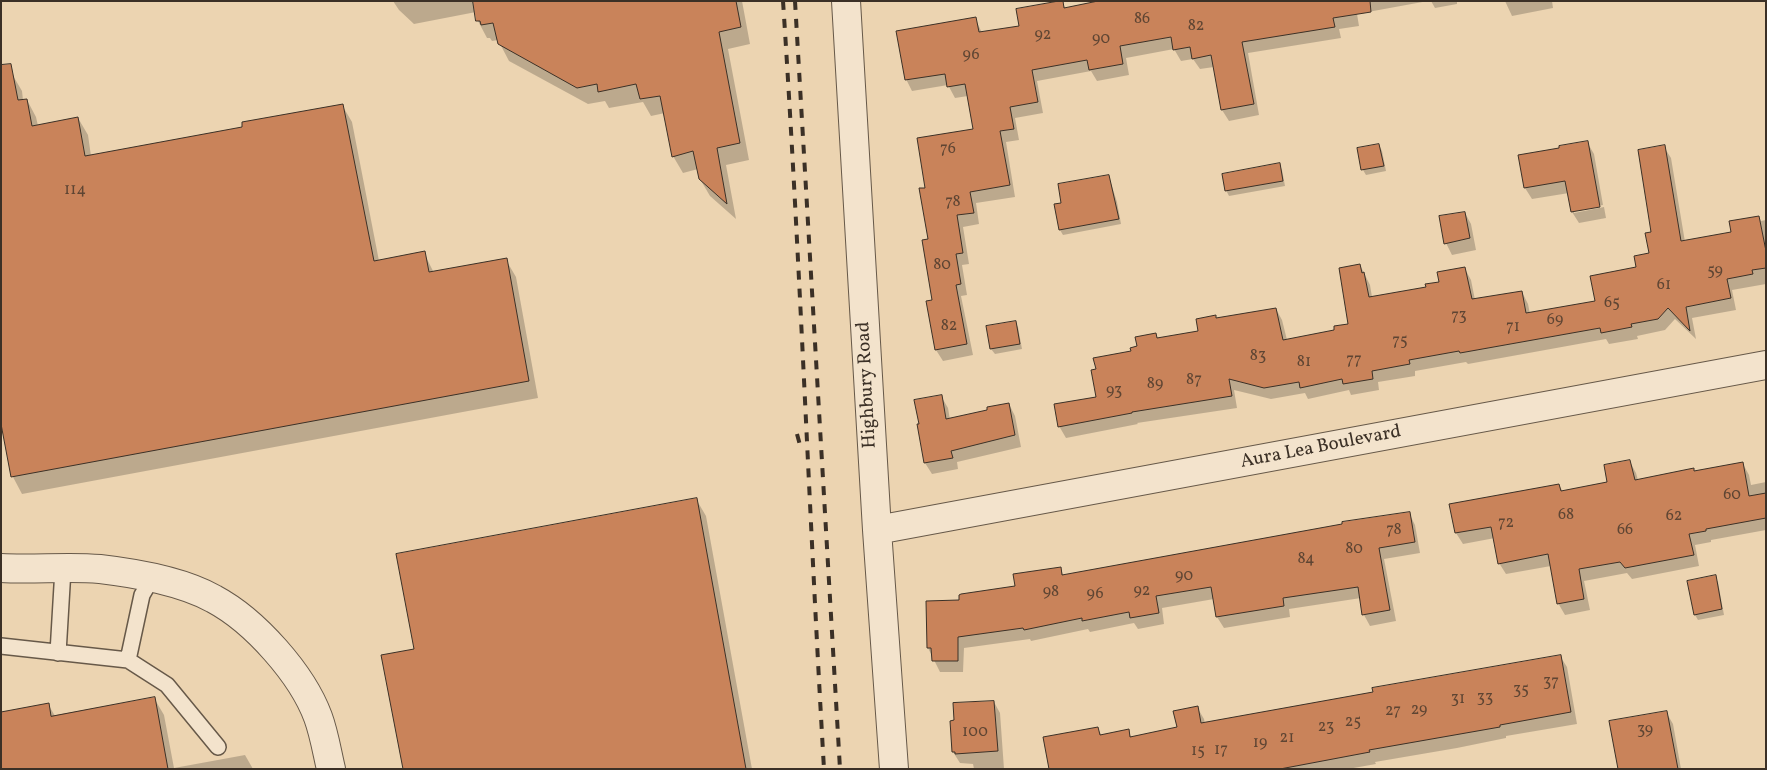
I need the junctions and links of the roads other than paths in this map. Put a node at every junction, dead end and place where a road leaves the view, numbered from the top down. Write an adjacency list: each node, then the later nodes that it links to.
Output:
1 (846, 1): 3 (street, Highbury Road)
2 (1766, 365): 3 (street, Aura Lea Boulevard)
3 (877, 530): 12 (street, Highbury Road)
4 (1, 568): 5 (street)
5 (63, 569): 6 (street); 8 (lane)
6 (152, 578): 9 (lane); 11 (street)
7 (1, 646): 8 (lane)
8 (58, 653): 9 (lane)
9 (128, 660): 10 (lane)
10 (218, 747)
11 (331, 769)
12 (894, 769)

